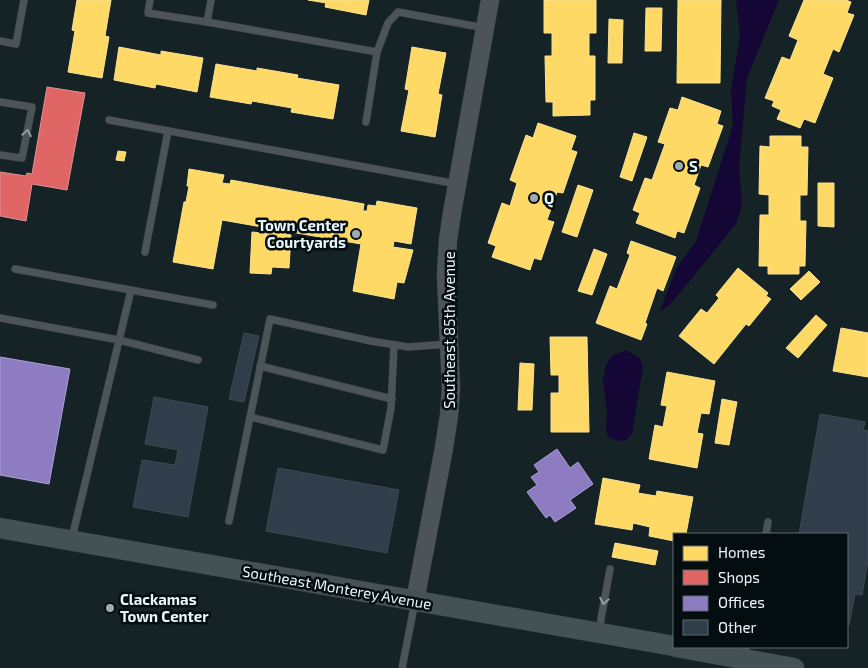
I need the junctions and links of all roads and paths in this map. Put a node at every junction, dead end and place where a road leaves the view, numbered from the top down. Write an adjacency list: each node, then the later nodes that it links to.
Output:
1 (24, 0): 7 (lane)
2 (150, 0): 5 (lane)
3 (211, 0): 5 (lane)
4 (490, 0): 6 (street, Southeast 85th Avenue)
5 (207, 22): 8 (lane)
6 (485, 28): 8 (lane); 14 (street, Southeast 85th Avenue)
7 (0, 41)
8 (377, 52): 11 (lane)
9 (0, 102): 13 (lane, one-way to 9)
10 (109, 120): 12 (lane)
11 (366, 122)
12 (168, 131): 14 (lane); 15 (lane)
13 (0, 154)
14 (457, 184): 21 (street, Southeast 85th Avenue)
15 (146, 252)
16 (14, 268): 17 (lane)
17 (131, 290): 18 (lane); 20 (lane)
18 (213, 306)
19 (0, 318): 20 (lane)
20 (119, 340): 23 (lane); 31 (lane)
21 (449, 344): 22 (lane); 33 (street, Southeast 85th Avenue)
22 (394, 345): 24 (lane); 25 (lane)
23 (198, 360)
24 (260, 366): 25 (lane); 26 (lane)
25 (392, 399): 26 (lane)
26 (250, 417): 27 (lane)
27 (229, 521)
28 (768, 522): 30 (lane)
29 (0, 528): 31 (main road, Southeast Monterey Avenue)
30 (766, 533)
31 (72, 540): 33 (main road, Southeast Monterey Avenue)
32 (610, 569): 34 (lane, one-way to 34)
33 (415, 601): 34 (main road, Southeast Monterey Avenue); 38 (lane)
34 (599, 633): 35 (main road, Southeast Monterey Avenue)
35 (673, 647)
36 (687, 648): 37 (main road, Southeast Monterey Avenue)
37 (745, 653): 39 (main road, Southeast Monterey Avenue)
38 (402, 668)
39 (794, 668)

